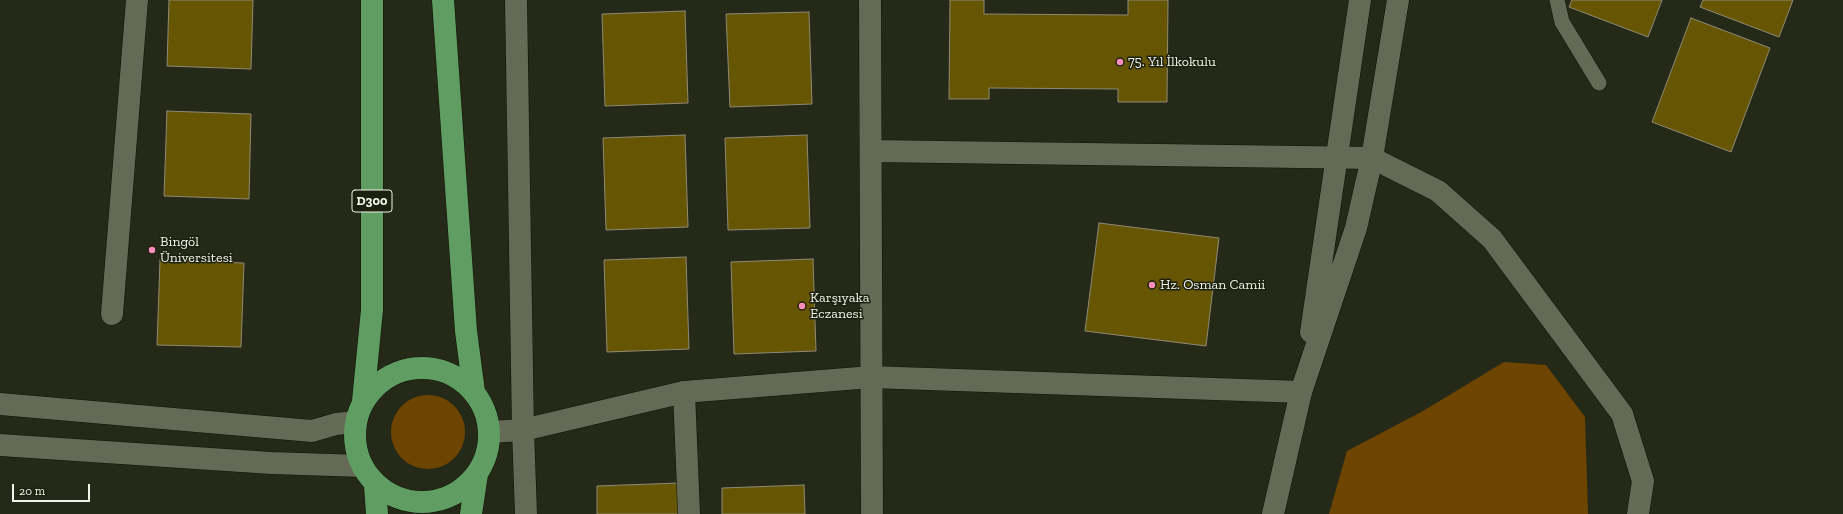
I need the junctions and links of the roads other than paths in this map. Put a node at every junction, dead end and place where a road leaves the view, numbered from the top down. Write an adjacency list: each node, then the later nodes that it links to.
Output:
1 (137, 0): 13 (street)
2 (372, 0): 18 (highway, D300)
3 (443, 0): 15 (highway)
4 (516, 0): 21 (street)
5 (870, 0): 10 (street)
6 (1360, 0): 11 (street)
7 (1398, 0): 12 (street)
8 (1557, 0): 9 (lane)
9 (1599, 83)
10 (871, 151): 11 (street); 14 (street)
11 (1337, 157): 12 (street); 17 (street)
12 (1372, 158): 17 (street); 33 (street)
13 (112, 314)
14 (871, 377): 16 (street); 17 (street); 31 (street)
15 (474, 392): 18 (highway); 22 (highway)
16 (684, 392): 21 (street); 30 (street)
17 (1301, 392): 32 (street)
18 (363, 401): 20 (highway)
19 (0, 404): 20 (street)
20 (355, 422): 24 (highway)
21 (523, 430): 22 (street); 29 (street)
22 (490, 432): 25 (highway)
23 (0, 445): 24 (street)
24 (362, 466): 26 (highway)
25 (477, 474): 26 (highway); 28 (highway)
26 (376, 485): 27 (highway)
27 (377, 514)
28 (471, 514)
29 (526, 514)
30 (689, 514)
31 (872, 514)
32 (1272, 514)
33 (1638, 514)

